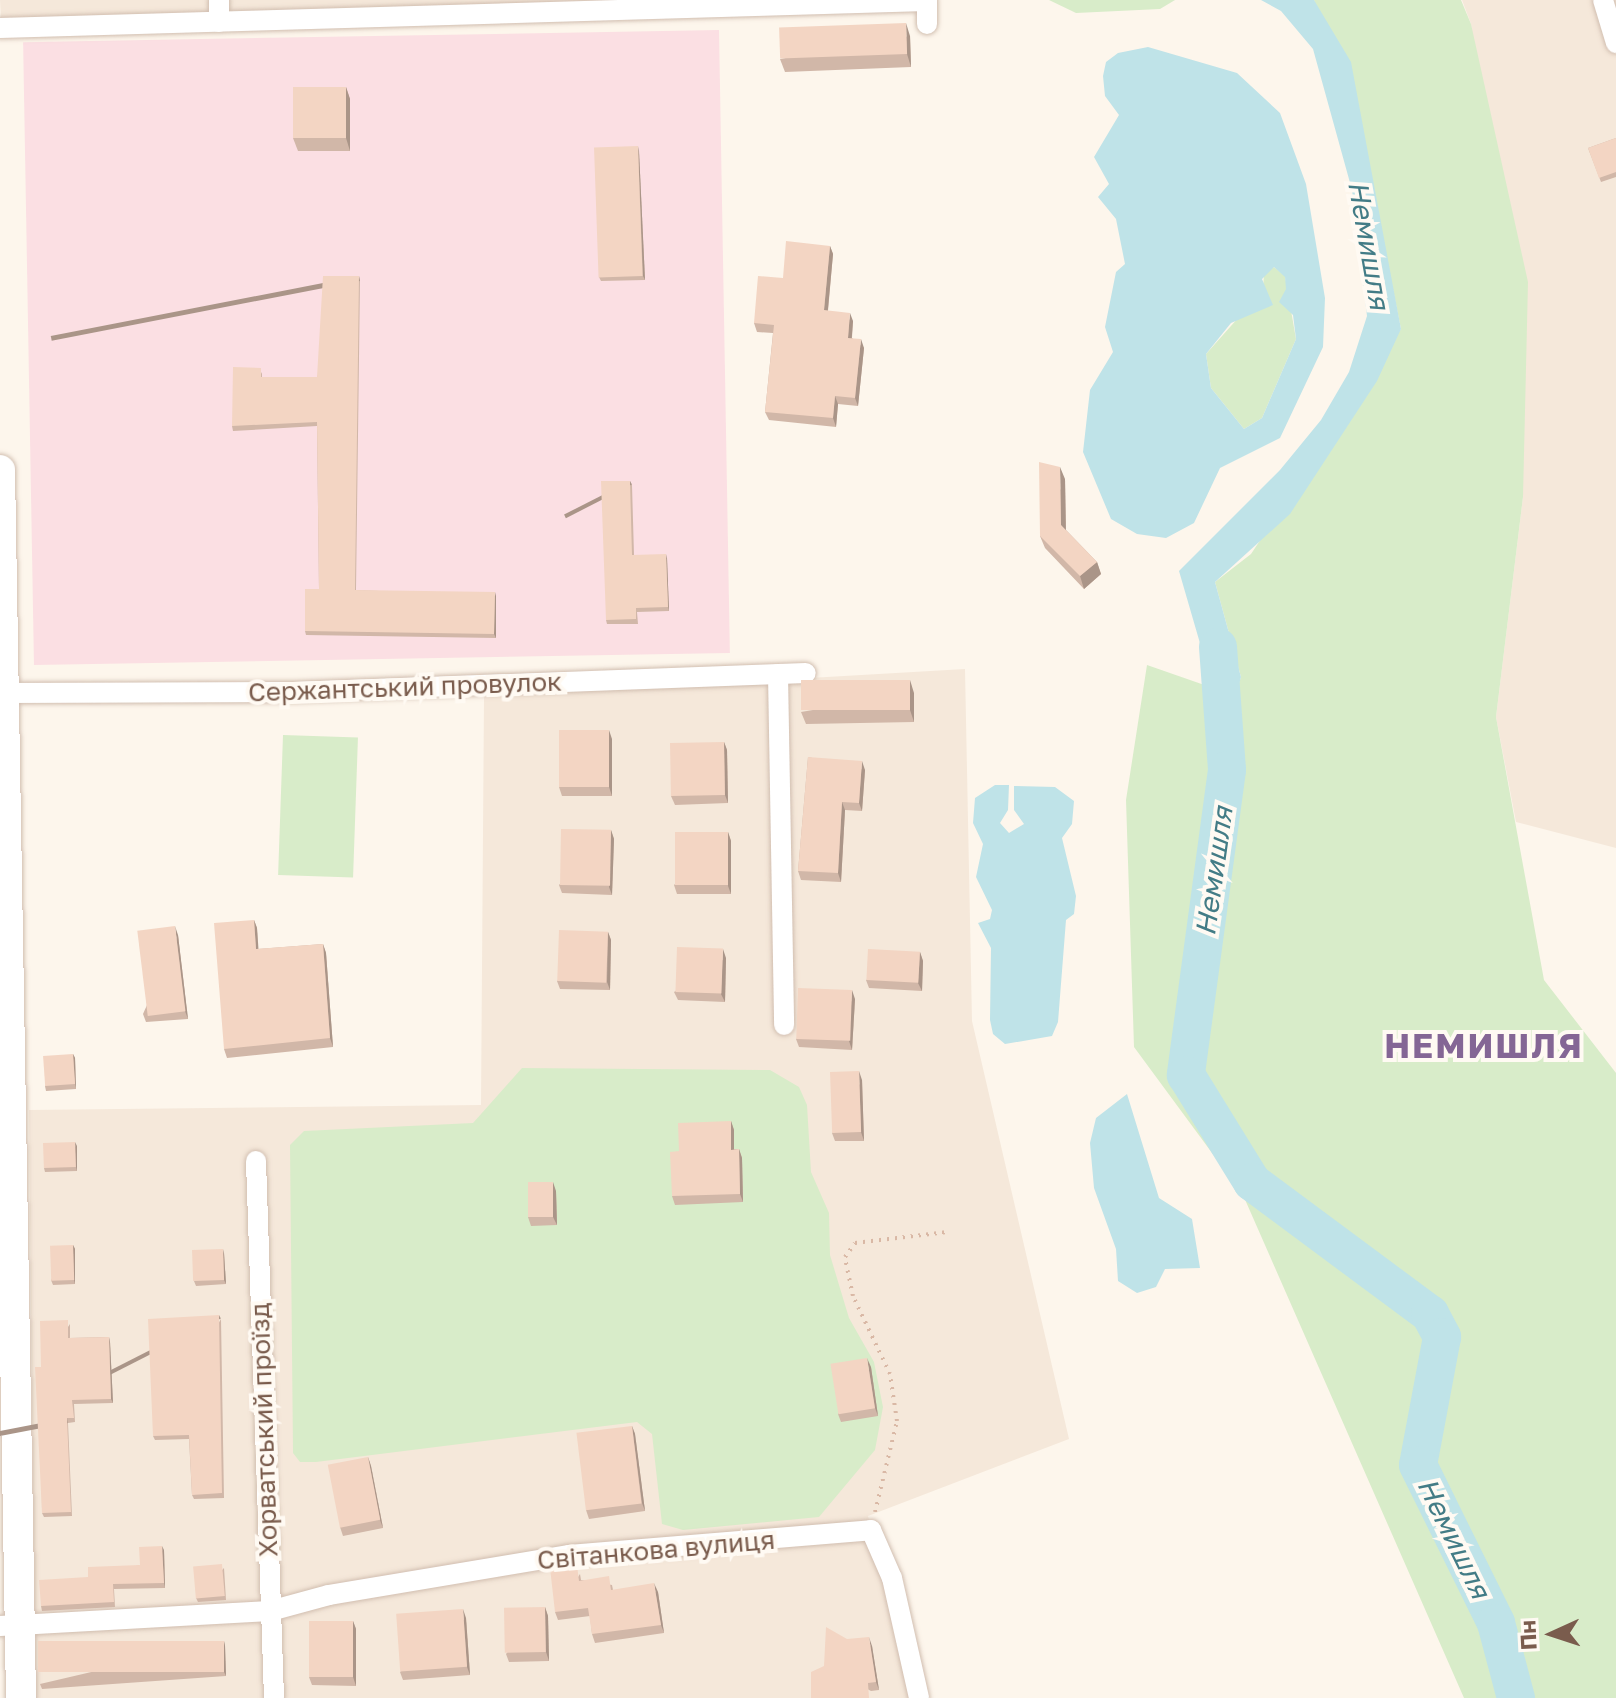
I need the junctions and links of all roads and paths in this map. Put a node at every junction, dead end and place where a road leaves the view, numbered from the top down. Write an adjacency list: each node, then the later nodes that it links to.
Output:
1 (219, 0): 4 (street)
2 (927, 0): 4 (street); 5 (street)
3 (1603, 0): 7 (street)
4 (219, 22): 6 (street)
5 (927, 24)
6 (0, 28)
7 (1616, 43)
8 (0, 470): 11 (main road)
9 (806, 673): 10 (street, Сержантський провулок)
10 (778, 674): 11 (street, Сержантський провулок); 13 (street)
11 (5, 693): 12 (main road)
12 (3, 838): 18 (main road)
13 (784, 1025)
14 (256, 1161): 17 (street, Хорватський проїзд)
15 (947, 1232): 16 (path)
16 (871, 1530): 17 (street, Світанкова вулиця); 21 (street)
17 (270, 1611): 18 (street, Світанкова вулиця); 20 (street, Хорватський проїзд)
18 (10, 1625): 19 (main road)
19 (21, 1698)
20 (274, 1698)
21 (919, 1698)

